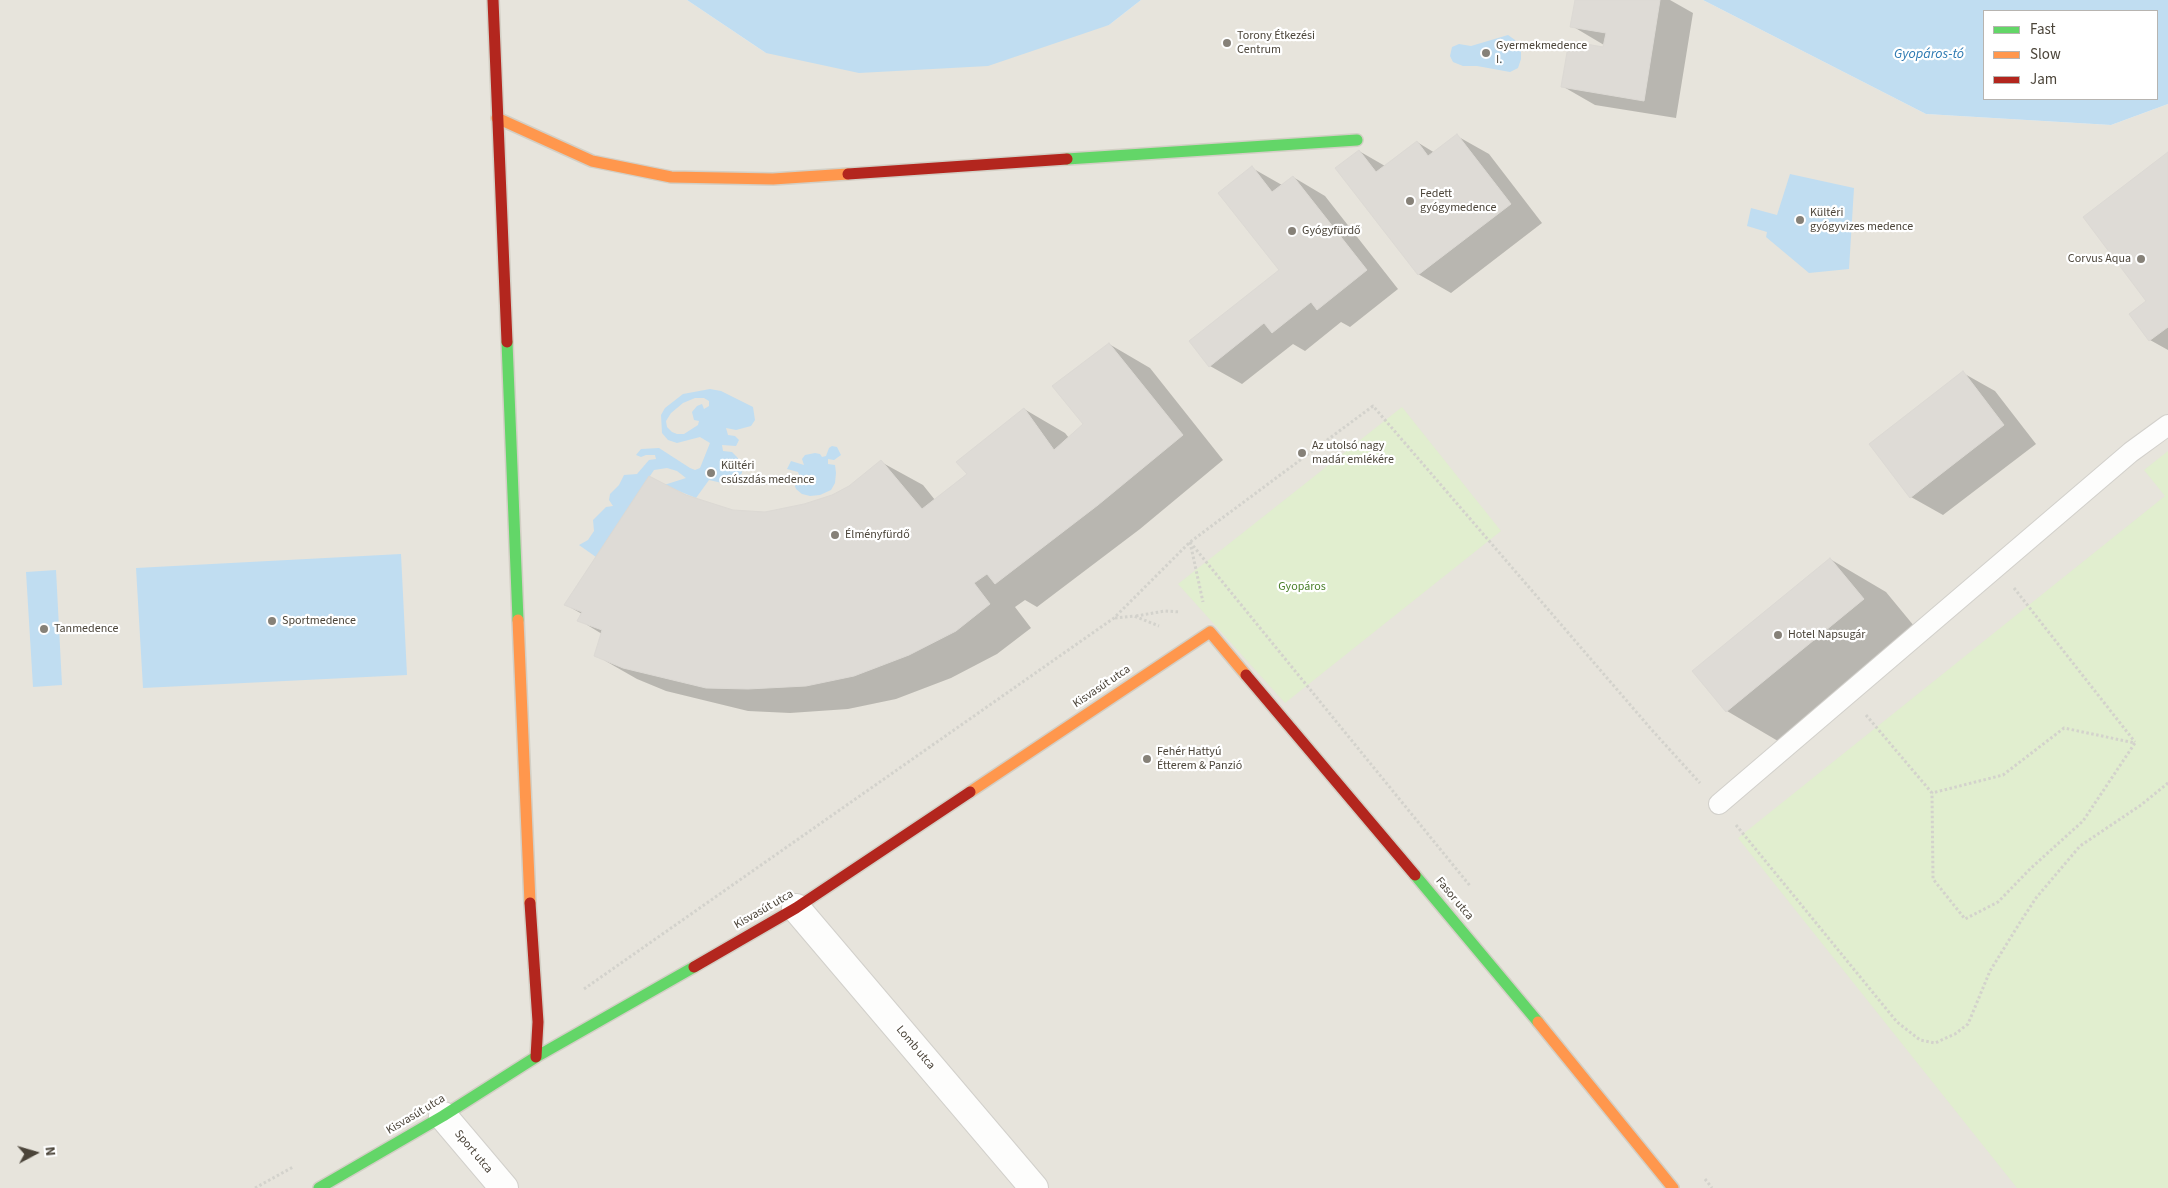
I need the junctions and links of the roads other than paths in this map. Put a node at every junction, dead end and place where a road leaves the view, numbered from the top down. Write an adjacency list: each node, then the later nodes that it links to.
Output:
1 (493, 0): 2 (street)
2 (497, 118): 3 (street); 8 (street)
3 (1357, 140)
4 (2168, 425): 6 (lane)
5 (1210, 632): 7 (street, Kisvasút utca); 13 (street, Fasor utca)
6 (1719, 804)
7 (796, 908): 8 (street, Kisvasút utca); 12 (street, Lomb utca)
8 (536, 1057): 9 (street, Kisvasút utca)
9 (443, 1116): 10 (street, Kisvasút utca); 11 (street, Sport utca)
10 (319, 1188)
11 (504, 1188)
12 (1034, 1188)
13 (1673, 1188)

